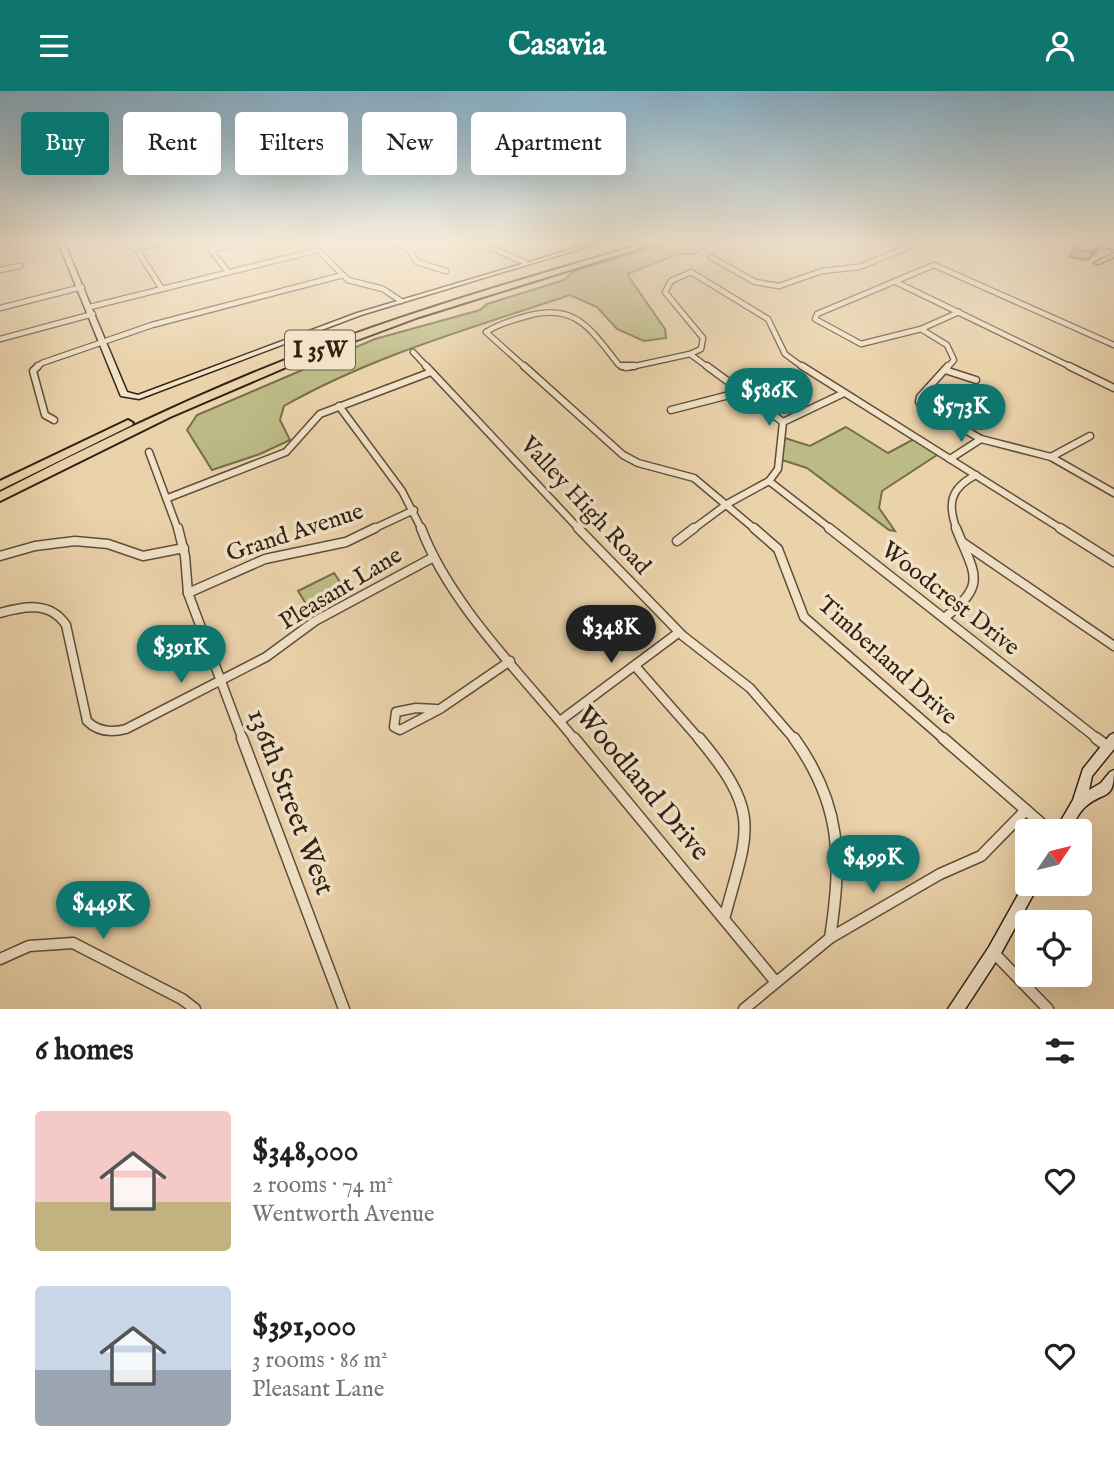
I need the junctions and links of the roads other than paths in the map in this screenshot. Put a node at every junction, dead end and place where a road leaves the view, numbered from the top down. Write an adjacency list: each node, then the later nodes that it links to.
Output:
1 (159, 285): 14 (street)
2 (178, 285): 14 (street)
3 (305, 285): 21 (street)
4 (362, 285): 15 (street)
5 (454, 285): 15 (street)
6 (495, 285): 42 (highway, I 35W)
7 (516, 285): 44 (highway, I 35W)
8 (669, 285): 24 (street)
9 (712, 285): 30 (street)
10 (889, 285): 19 (street)
11 (902, 285): 18 (street)
12 (978, 285): 22 (street)
13 (82, 287): 16 (street); 17 (street)
14 (162, 289): 17 (street)
15 (401, 301): 21 (street)
16 (0, 308)
17 (91, 310): 20 (street); 21 (street)
18 (959, 312): 19 (street); 28 (street)
19 (921, 329): 25 (street)
20 (0, 339)
21 (104, 342): 33 (street)
22 (1114, 345)
23 (413, 352): 26 (street, Valley High Road)
24 (690, 353): 29 (street); 46 (street, Timberland Drive)
25 (945, 370): 27 (street); 36 (street)
26 (431, 372): 31 (street); 57 (street, Valley High Road)
27 (976, 380)
28 (1114, 388)
29 (741, 392): 32 (street); 34 (street)
30 (844, 393): 34 (street); 39 (street)
31 (339, 406): 45 (street); 47 (street, Woodland Drive)
32 (671, 410)
33 (54, 420)
34 (783, 422): 41 (street)
35 (1090, 436): 38 (street)
36 (981, 439): 38 (street); 39 (street)
37 (149, 452): 45 (street, 136th Street West)
38 (1051, 457): 43 (street)
39 (950, 459): 40 (street)
40 (975, 475): 49 (street); 53 (street)
41 (769, 481): 46 (street); 56 (street, Woodcrest Drive)
42 (0, 486)
43 (1114, 493)
44 (0, 497)
45 (168, 498): 50 (street, 136th Street West)
46 (727, 504): 48 (street); 67 (street, Timberland Drive)
47 (414, 510): 52 (street, Woodland Drive); 54 (street, Grand Avenue)
48 (677, 541)
49 (962, 542): 56 (street); 58 (street)
50 (184, 548): 51 (street); 54 (street, 136th Street West)
51 (0, 555)
52 (432, 558): 59 (street, Woodland Drive); 61 (street, Pleasant Lane)
53 (1114, 562)
54 (188, 593): 61 (street, 136th Street West)
55 (0, 613): 61 (street, Pleasant Lane)
56 (944, 618): 64 (street, Woodcrest Drive)
57 (678, 633): 60 (street); 72 (street, Valley High Road)
58 (1114, 646)
59 (510, 661): 62 (street); 63 (street, Woodland Drive)
60 (635, 666): 63 (street); 71 (street)
61 (221, 682): 77 (street, 136th Street West)
62 (436, 709)
63 (560, 721): 71 (street, Woodland Drive)
64 (1112, 746): 66 (street)
65 (1114, 776): 66 (street)
66 (1079, 803): 69 (street)
67 (1026, 810): 68 (street, Timberland Drive); 72 (street)
68 (1037, 819)
69 (1069, 819)
70 (1025, 896): 73 (street)
71 (724, 919): 75 (street, Woodland Drive)
72 (830, 938): 75 (street)
73 (994, 952): 79 (street); 80 (street)
74 (0, 959): 76 (street)
75 (775, 981): 78 (street)
76 (195, 1009)
77 (344, 1009)
78 (744, 1009)
79 (956, 1009)
80 (1048, 1009)

